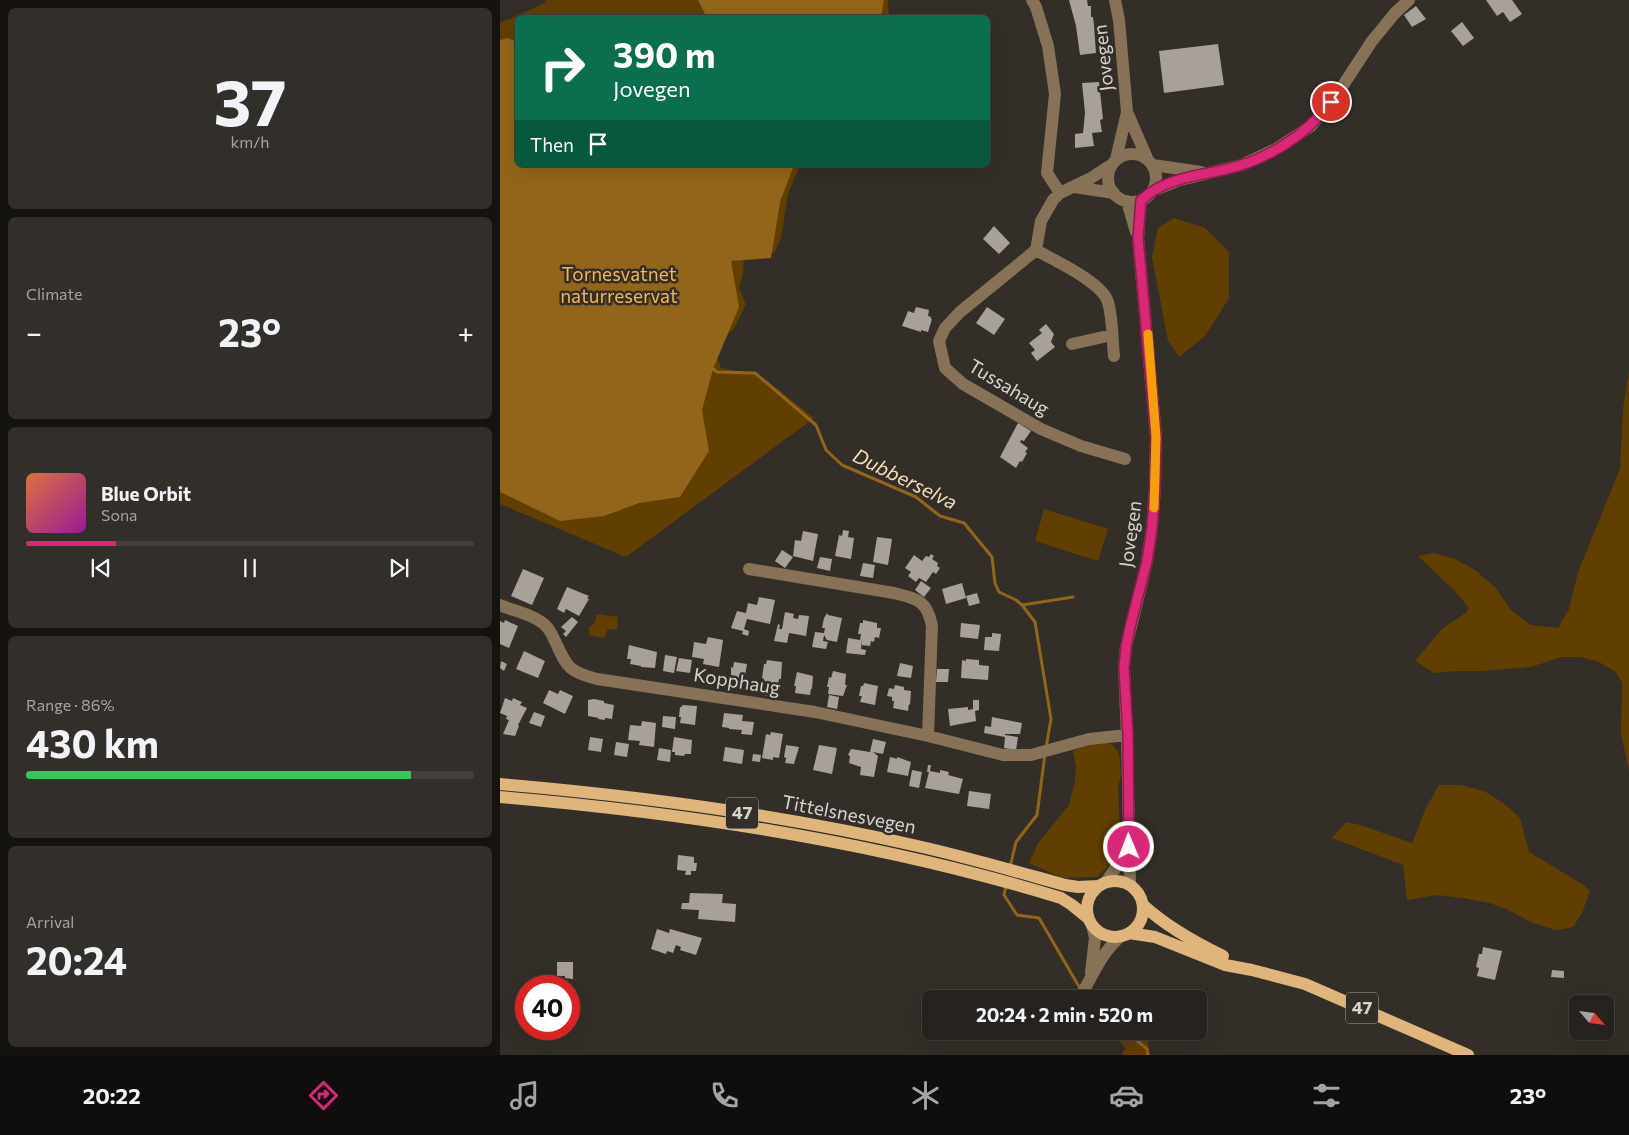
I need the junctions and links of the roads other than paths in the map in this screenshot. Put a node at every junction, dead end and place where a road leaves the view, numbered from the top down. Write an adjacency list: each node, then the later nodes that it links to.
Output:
1 (1032, 0): 10 (street)
2 (1115, 0): 4 (street, Jovegen)
3 (1409, 0): 7 (street)
4 (1127, 112): 5 (street, Jovegen); 6 (street, Jovegen)
5 (1150, 161): 6 (street); 7 (street); 9 (street)
6 (1114, 162): 8 (street); 11 (street)
7 (1204, 173): 9 (street)
8 (1074, 187): 10 (street); 11 (street)
9 (1152, 191): 12 (street)
10 (1060, 193): 15 (street)
11 (1114, 194): 13 (street)
12 (1141, 200): 13 (street); 14 (street, Jovegen)
13 (1126, 201): 14 (street, Jovegen)
14 (1138, 238): 22 (street, Jovegen)
15 (1036, 250): 16 (street); 19 (street, Tussahaug)
16 (1112, 335): 17 (street); 18 (street)
17 (1072, 344)
18 (1114, 356)
19 (1125, 459)
20 (749, 569): 23 (street)
21 (500, 605): 23 (street, Kopphaug)
22 (1128, 735): 23 (street, Kopphaug); 26 (street, Jovegen)
23 (928, 736)
24 (500, 784): 27 (main road, Tittelsnesvegen / 47)
25 (500, 797): 27 (main road, Tittelsnesvegen / 47)
26 (1128, 833): 28 (street, Jovegen); 29 (street, Jovegen)
27 (980, 868): 28 (main road, Tittelsnesvegen / 47); 31 (main road, Tittelsnesvegen / 47)
28 (1102, 884): 29 (main road, 47); 31 (main road)
29 (1130, 885): 30 (main road, 47)
30 (1143, 905): 32 (main road); 33 (main road, 47)
31 (1090, 921): 32 (main road, 47); 34 (street)
32 (1125, 935): 33 (main road, 47); 34 (street)
33 (1252, 970): 36 (main road, 47)
34 (1091, 975): 35 (street)
35 (1084, 990)
36 (1468, 1055)

